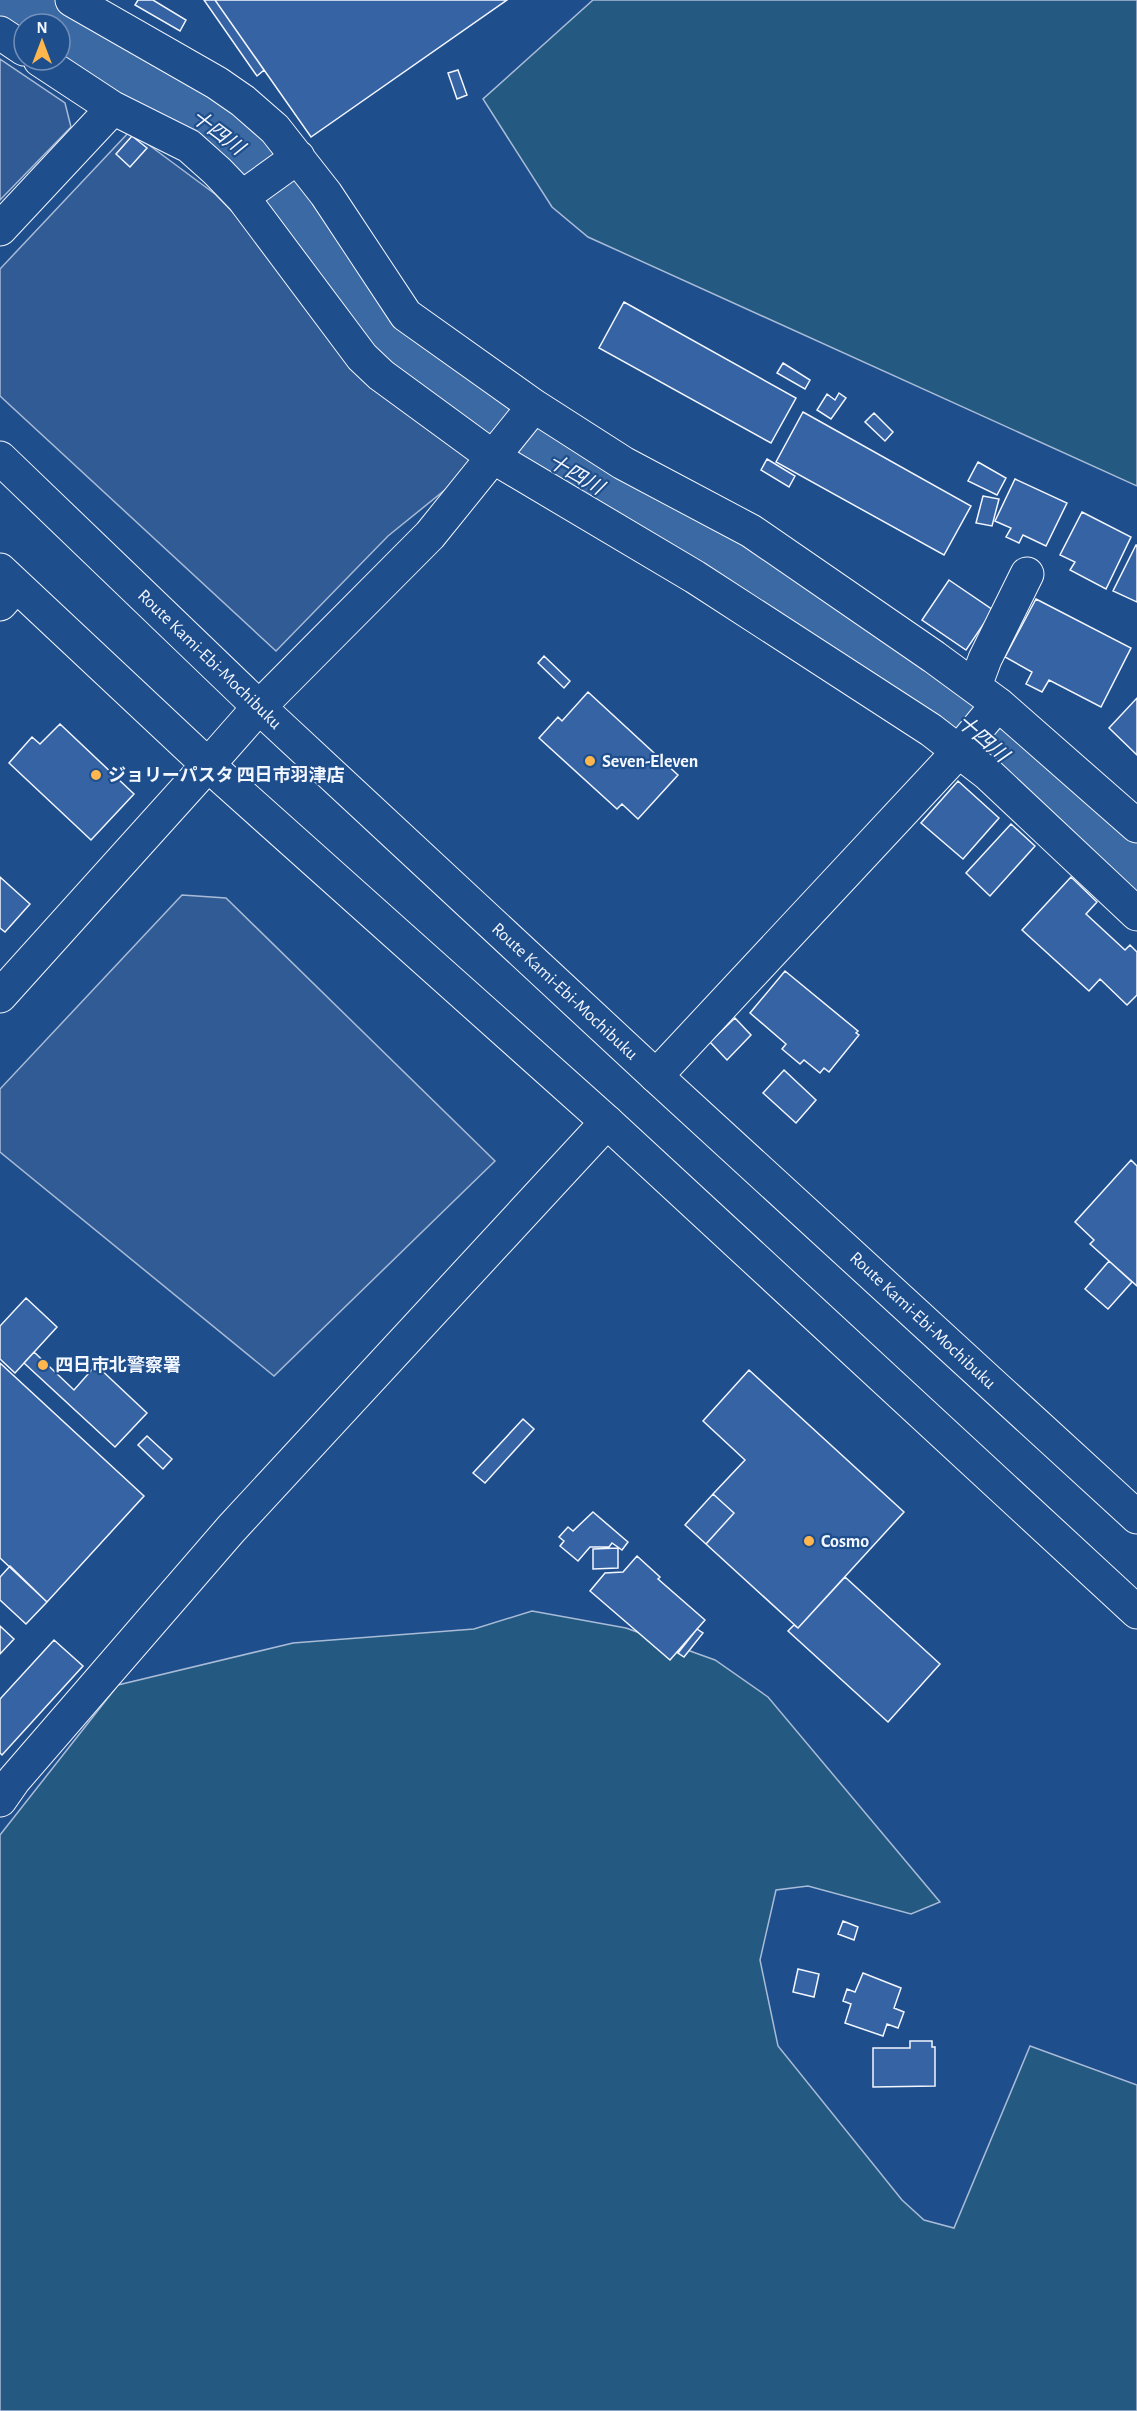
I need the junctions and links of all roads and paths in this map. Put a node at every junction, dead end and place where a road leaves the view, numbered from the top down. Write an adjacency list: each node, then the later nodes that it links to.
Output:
1 (72, 0): 4 (street)
2 (58, 72): 3 (street)
3 (113, 108): 6 (street); 8 (street)
4 (291, 162): 5 (street); 7 (street)
5 (248, 193)
6 (0, 229)
7 (533, 407): 8 (street); 12 (street)
8 (495, 454): 13 (street); 14 (street)
9 (0, 458): 13 (street, Route Kami-Ebi-Mochibuku)
10 (1027, 574): 12 (street)
11 (5, 586): 15 (street)
12 (988, 701): 14 (street); 16 (street)
13 (259, 707): 15 (street); 19 (street, Route Kami-Ebi-Mochibuku)
14 (962, 747): 17 (street); 19 (street)
15 (208, 765): 18 (street); 20 (street)
16 (1137, 826)
17 (1137, 915)
18 (0, 996)
19 (656, 1076): 21 (street, Route Kami-Ebi-Mochibuku)
20 (607, 1122): 22 (street); 23 (street)
21 (1137, 1517)
22 (1137, 1612)
23 (0, 1800)

